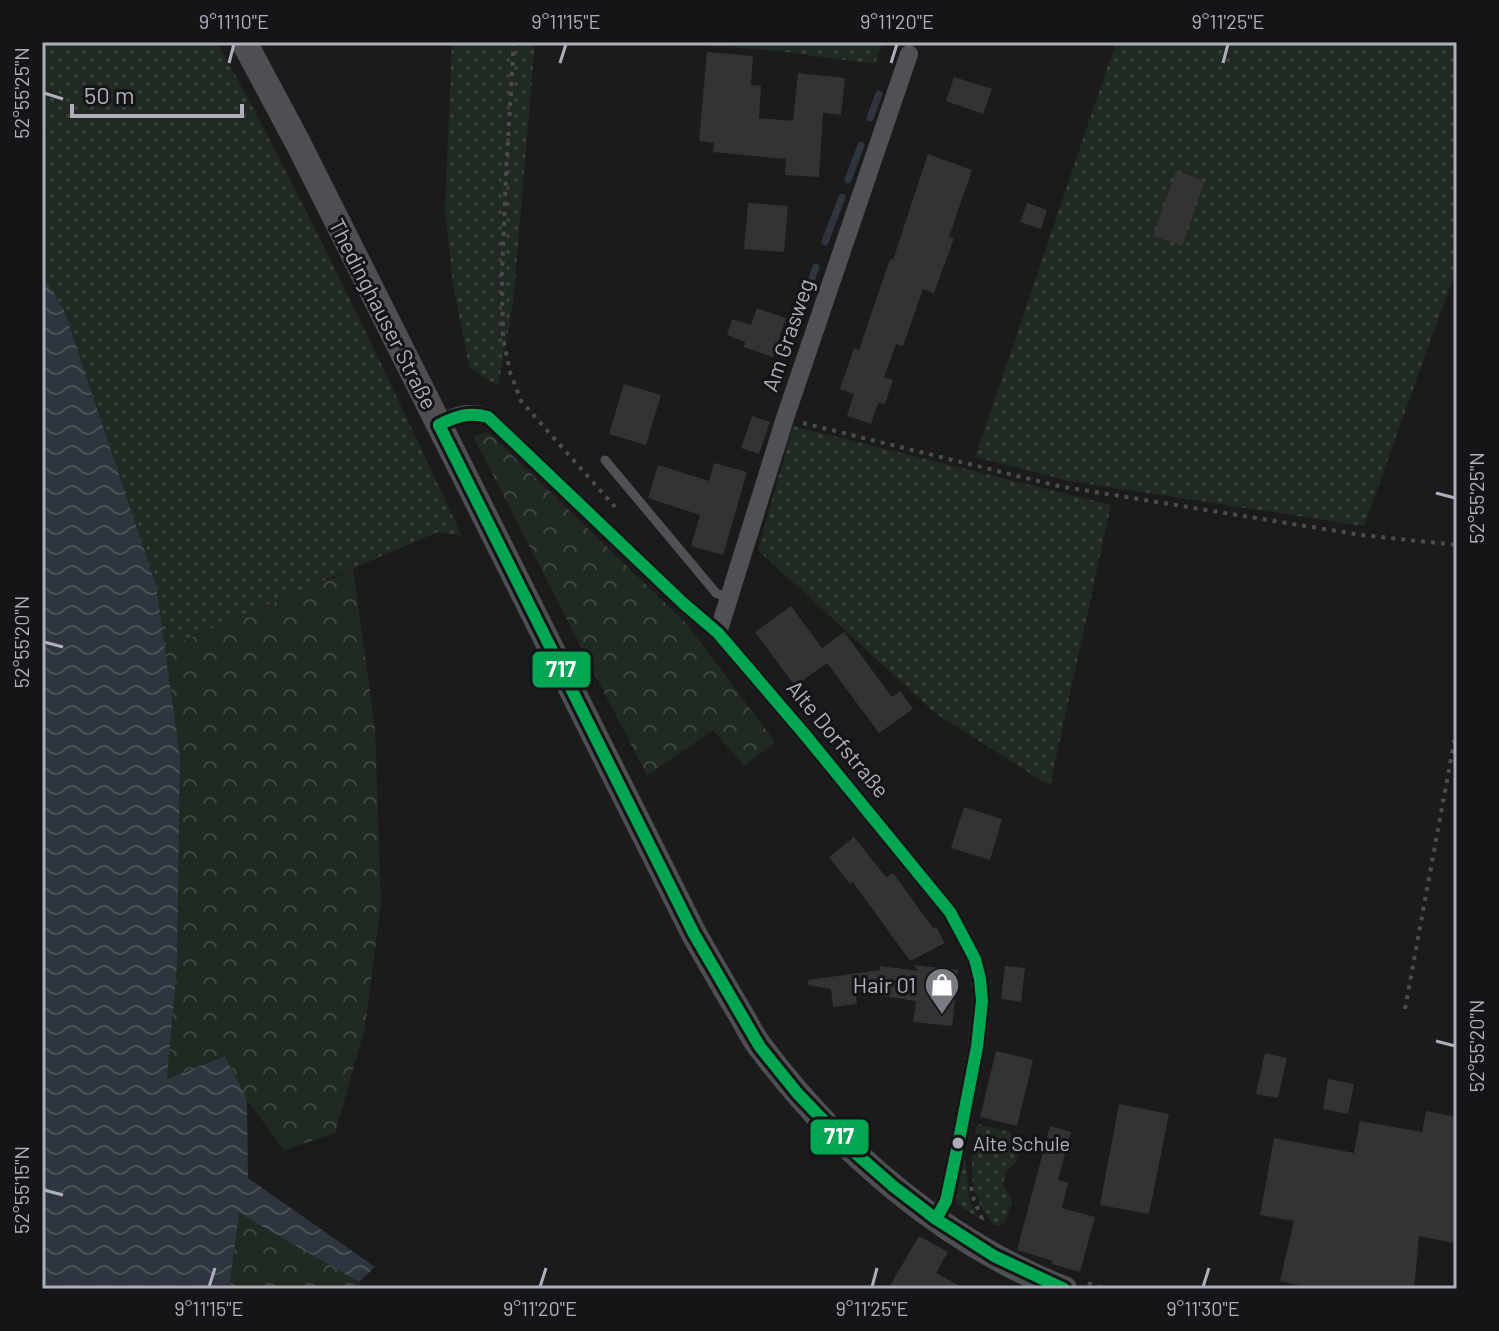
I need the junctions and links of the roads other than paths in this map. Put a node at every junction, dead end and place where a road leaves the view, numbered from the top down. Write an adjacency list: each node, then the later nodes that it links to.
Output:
1 (244, 42): 3 (main road, Thedinghauser Straße)
2 (909, 54): 5 (street, Am Grasweg)
3 (439, 425): 6 (street, Alte Dorfstraße); 7 (main road, Thedinghauser Straße)
4 (605, 460): 5 (lane)
5 (729, 598): 6 (street, Am Grasweg)
6 (718, 633): 7 (street, Alte Dorfstraße)
7 (941, 1210): 8 (main road, Thedinghauser Straße)
8 (1064, 1289)

